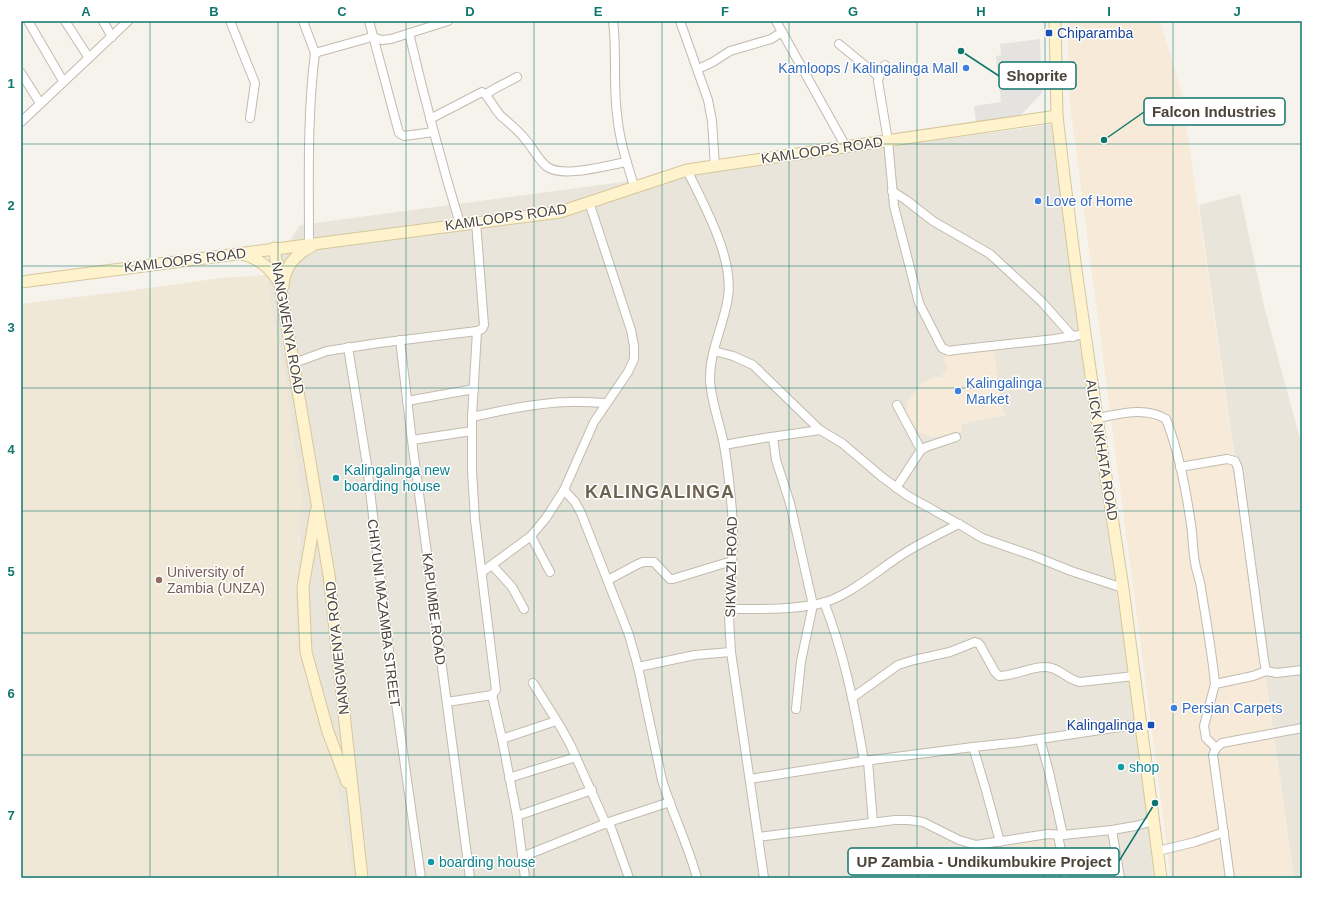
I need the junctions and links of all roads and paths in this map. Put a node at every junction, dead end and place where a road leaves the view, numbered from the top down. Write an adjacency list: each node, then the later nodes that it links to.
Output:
1 (28, 21): 25 (street)
2 (65, 21): 19 (street)
3 (103, 21): 15 (street)
4 (128, 21): 15 (street)
5 (230, 21): 29 (street)
6 (303, 21): 18 (street)
7 (369, 21): 16 (street)
8 (448, 21): 14 (street)
9 (613, 21): 35 (street)
10 (680, 21): 21 (street)
11 (776, 21): 13 (street)
12 (1055, 21): 28 (main road, ALICK NKHATA ROAD)
13 (782, 32): 21 (street); 34 (street)
14 (409, 33): 16 (street); 30 (street)
15 (112, 37): 19 (street)
16 (372, 37): 18 (street); 32 (street)
17 (839, 44): 24 (street)
18 (315, 53): 44 (street)
19 (89, 58): 25 (street)
20 (885, 64): 24 (street)
21 (698, 69): 36 (street)
22 (21, 73): 27 (street)
23 (517, 77): 26 (street)
24 (879, 77): 33 (street)
25 (63, 81): 27 (street)
26 (486, 94): 30 (street); 35 (street)
27 (40, 103): 31 (street)
28 (1057, 116): 33 (main road, KAMLOOPS ROAD); 50 (main road, ALICK NKHATA ROAD)
29 (250, 118)
30 (430, 119): 32 (street)
31 (21, 122)
32 (434, 132): 42 (street)
33 (888, 141): 34 (main road, KAMLOOPS ROAD); 39 (street)
34 (846, 147): 36 (main road, KAMLOOPS ROAD)
35 (627, 162): 38 (street)
36 (715, 166): 37 (main road, KAMLOOPS ROAD)
37 (687, 170): 38 (main road, KAMLOOPS ROAD); 54 (street, SIKWAZI ROAD)
38 (634, 186): 40 (main road, KAMLOOPS ROAD)
39 (892, 191): 51 (street); 51 (street)
40 (588, 202): 41 (main road, KAMLOOPS ROAD); 58 (street)
41 (476, 222): 42 (main road, KAMLOOPS ROAD); 49 (street)
42 (460, 224): 43 (main road, KAMLOOPS ROAD)
43 (326, 242): 44 (main road, KAMLOOPS ROAD); 48 (main road)
44 (310, 244): 45 (main road, KAMLOOPS ROAD)
45 (274, 248): 46 (main road, KAMLOOPS ROAD); 48 (main road, NANGWENYA ROAD)
46 (240, 253): 47 (main road, KAMLOOPS ROAD); 48 (main road)
47 (21, 282)
48 (282, 293): 55 (main road, NANGWENYA ROAD)
49 (477, 331): 52 (street); 56 (street)
50 (1085, 334): 51 (street); 61 (main road, ALICK NKHATA ROAD)
51 (1073, 337)
52 (400, 340): 53 (street); 57 (street, KAPUMBE ROAD)
53 (348, 347): 55 (street); 124 (street, CHIYUNI MAZAMBA STREET)
54 (714, 351): 62 (street); 67 (street, SIKWAZI ROAD)
55 (294, 363): 72 (main road, NANGWENYA ROAD)
56 (474, 389): 57 (street); 60 (street)
57 (407, 401): 66 (street, KAPUMBE ROAD)
58 (606, 403): 60 (street); 71 (street)
59 (897, 405): 68 (street)
60 (472, 417): 63 (street)
61 (1097, 418): 69 (street); 80 (main road, ALICK NKHATA ROAD)
62 (820, 430): 65 (street); 70 (street)
63 (472, 431): 66 (street); 77 (street)
64 (956, 436): 68 (street)
65 (773, 437): 67 (street); 82 (street)
66 (412, 440): 94 (street, KAPUMBE ROAD)
67 (724, 445): 75 (street, SIKWAZI ROAD)
68 (921, 450): 70 (street)
69 (1180, 467): 88 (street); 91 (street)
70 (896, 488): 73 (street)
71 (564, 490): 74 (street); 79 (street)
72 (318, 502): 108 (main road, NANGWENYA ROAD); 108 (main road, NANGWENYA ROAD)
73 (959, 524): 80 (street); 81 (street)
74 (530, 536): 76 (street); 78 (street)
75 (732, 561): 79 (street); 83 (street, SIKWAZI ROAD)
76 (492, 565): 77 (street); 84 (street)
77 (482, 572): 92 (street)
78 (550, 572)
79 (608, 580): 86 (street)
80 (1123, 588): 89 (main road, ALICK NKHATA ROAD)
81 (824, 602): 82 (street); 93 (street)
82 (813, 605): 83 (street); 95 (street)
83 (729, 609): 85 (street, SIKWAZI ROAD)
84 (524, 610)
85 (731, 652): 86 (street); 106 (street, SIKWAZI ROAD)
86 (638, 667): 109 (street)
87 (1302, 670): 88 (street)
88 (1266, 671): 91 (street)
89 (1134, 676): 93 (street); 97 (main road, ALICK NKHATA ROAD)
90 (533, 683): 96 (street)
91 (1215, 684): 102 (street)
92 (492, 695): 94 (street); 99 (street)
93 (852, 698): 104 (street)
94 (447, 702): 125 (street, KAPUMBE ROAD)
95 (796, 709)
96 (556, 721): 99 (street); 103 (street)
97 (1140, 724): 100 (street); 111 (main road, ALICK NKHATA ROAD)
98 (1302, 728): 102 (street)
99 (502, 739): 105 (street)
100 (1040, 739): 101 (street); 116 (street)
101 (973, 747): 104 (street); 118 (street)
102 (1216, 748): 115 (street)
103 (576, 757): 105 (street); 107 (street)
104 (866, 761): 106 (street); 113 (street)
105 (509, 778): 110 (street)
106 (750, 779): 117 (street, SIKWAZI ROAD)
107 (592, 790): 110 (street); 112 (street)
108 (353, 796): 123 (main road, NANGWENYA ROAD)
109 (670, 802): 112 (street); 127 (street)
110 (517, 816): 121 (street)
111 (1154, 821): 114 (street); 119 (main road, ALICK NKHATA ROAD)
112 (608, 823): 121 (street); 122 (street)
113 (873, 823): 117 (street); 118 (street)
114 (1112, 830): 116 (street); 131 (street)
115 (1224, 832): 119 (street); 133 (street)
116 (1060, 835): 118 (street); 130 (street)
117 (758, 837): 128 (street, SIKWAZI ROAD)
118 (1000, 842)
119 (1158, 851): 132 (main road, ALICK NKHATA ROAD)
120 (912, 856): 129 (street)
121 (522, 857): 126 (street)
122 (626, 877)
123 (362, 878)
124 (421, 878)
125 (470, 878)
126 (525, 878)
127 (697, 878)
128 (764, 878)
129 (924, 878)
130 (1066, 878)
131 (1120, 878)
132 (1161, 878)
133 (1230, 878)

